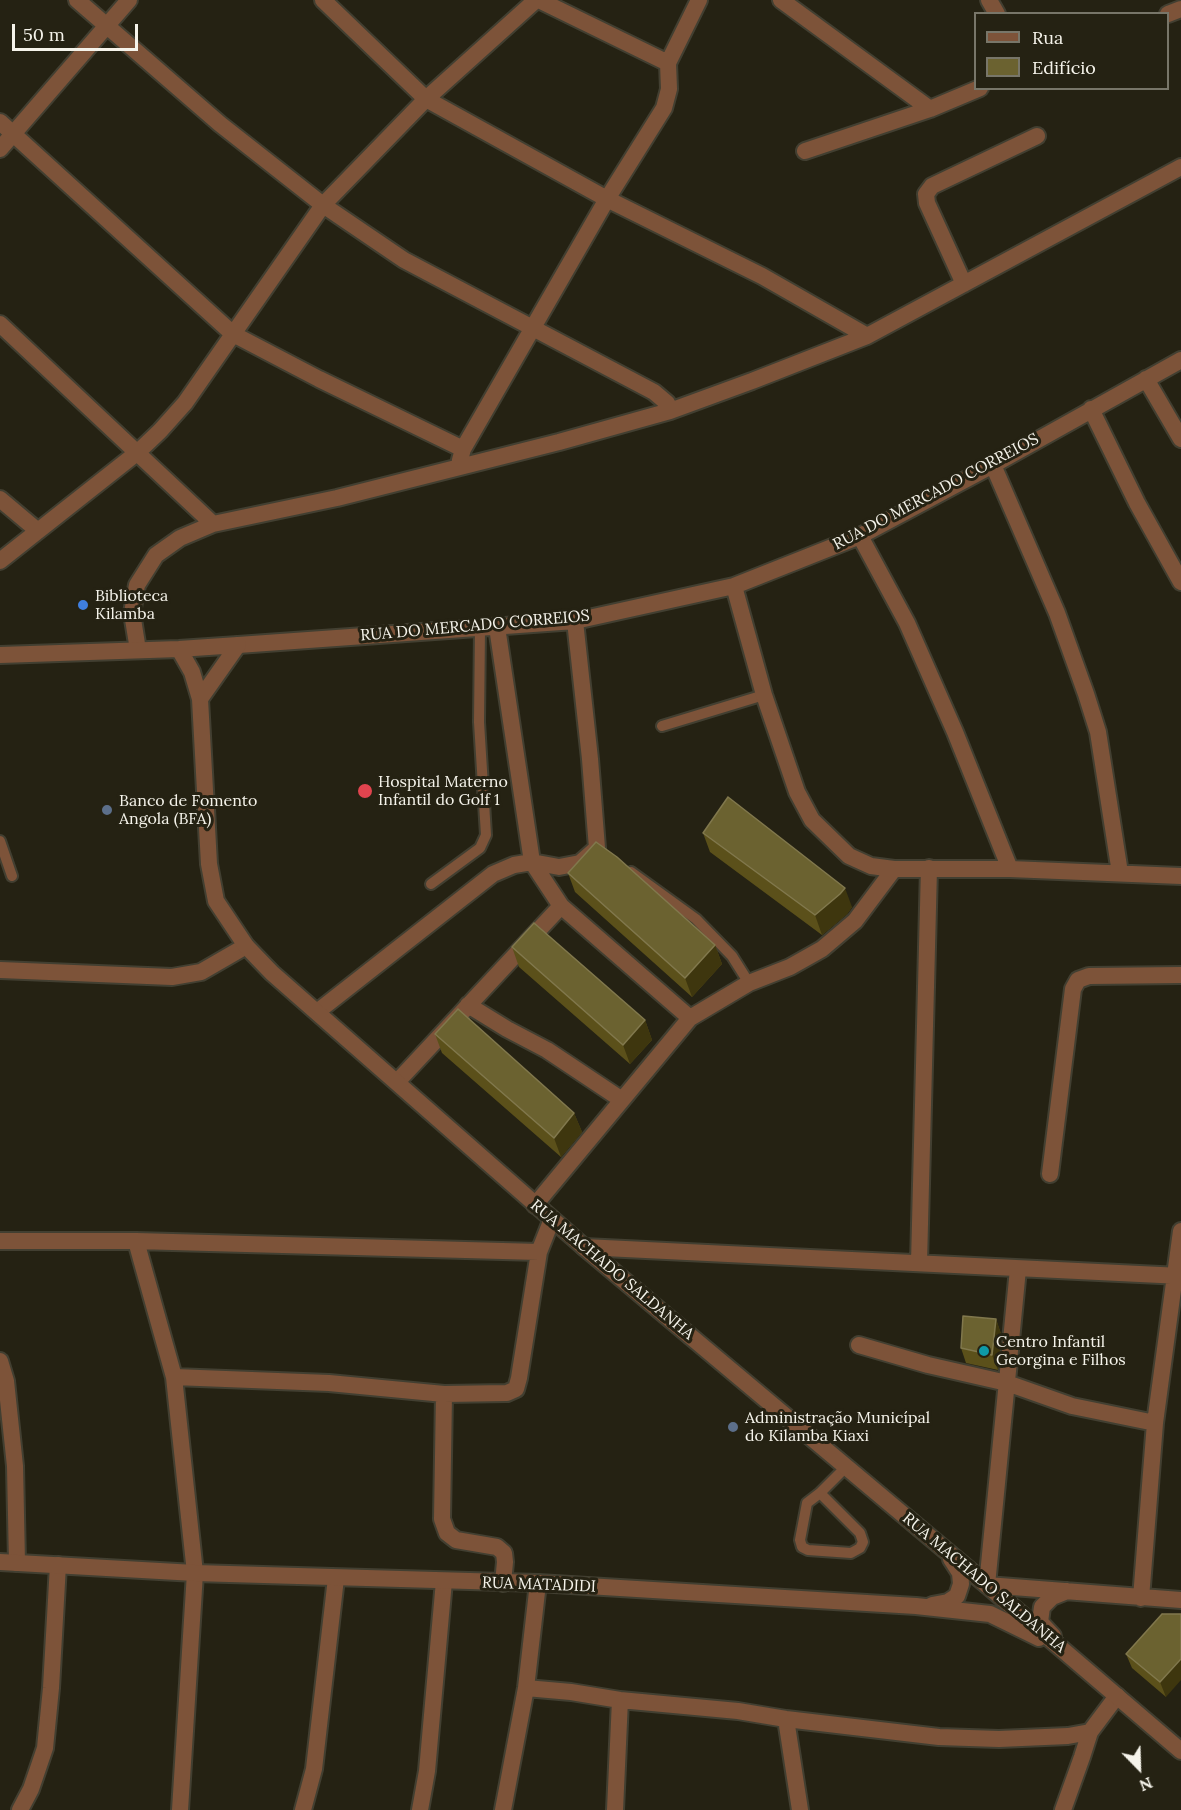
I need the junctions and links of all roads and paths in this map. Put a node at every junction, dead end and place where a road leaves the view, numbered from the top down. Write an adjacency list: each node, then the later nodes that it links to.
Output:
1 (77, 0): 7 (street)
2 (129, 0): 7 (street)
3 (323, 0): 10 (street)
4 (537, 0): 8 (street); 10 (street)
5 (699, 0): 8 (street)
6 (781, 0): 11 (street)
7 (106, 26): 13 (street); 19 (street)
8 (668, 63): 18 (street)
9 (975, 90): 11 (street)
10 (426, 99): 18 (street); 19 (street)
11 (930, 109): 16 (street)
12 (0, 122): 13 (street)
13 (13, 134): 15 (street); 23 (street)
14 (1037, 136): 20 (street)
15 (0, 148)
16 (806, 151)
17 (1181, 167): 20 (street)
18 (607, 199): 22 (street); 24 (street)
19 (323, 205): 22 (street); 23 (street)
20 (964, 284): 24 (street)
21 (0, 324): 31 (street)
22 (532, 328): 28 (street); 30 (street)
23 (233, 334): 30 (street); 31 (street)
24 (867, 336): 28 (street)
25 (1181, 360): 26 (street, RUA DO MERCADO CORREIOS)
26 (1146, 379): 27 (street, RUA DO MERCADO CORREIOS); 29 (street)
27 (1091, 409): 32 (street, RUA DO MERCADO CORREIOS); 39 (street)
28 (670, 411): 33 (street)
29 (1181, 439)
30 (464, 449): 33 (street)
31 (138, 452): 35 (street); 36 (street)
32 (993, 465): 37 (street, RUA DO MERCADO CORREIOS); 56 (street)
33 (458, 466): 35 (street)
34 (0, 499): 36 (street)
35 (213, 524): 45 (street)
36 (38, 531): 38 (street)
37 (860, 536): 40 (street, RUA DO MERCADO CORREIOS); 55 (street)
38 (0, 561)
39 (1181, 582)
40 (734, 586): 41 (street, RUA DO MERCADO CORREIOS); 47 (street)
41 (575, 621): 42 (street, RUA DO MERCADO CORREIOS); 51 (street)
42 (488, 627): 43 (street, RUA DO MERCADO CORREIOS); 51 (street); 59 (lane)
43 (238, 645): 44 (street, RUA DO MERCADO CORREIOS); 48 (street)
44 (179, 649): 45 (street, RUA DO MERCADO CORREIOS); 48 (street, RUA MACHADO SALDANHA)
45 (138, 650): 46 (street, RUA DO MERCADO CORREIOS)
46 (0, 655)
47 (764, 695): 49 (lane); 54 (street)
48 (200, 699): 61 (street, RUA MACHADO SALDANHA)
49 (662, 726)
50 (0, 841): 57 (lane)
51 (532, 862): 60 (street); 66 (street)
52 (623, 866): 64 (lane)
53 (929, 868): 54 (street); 55 (street); 78 (street)
54 (894, 869): 64 (street)
55 (1010, 869): 56 (street)
56 (1120, 873): 58 (street)
57 (12, 876)
58 (1181, 876)
59 (430, 884)
60 (561, 906): 65 (street); 67 (street)
61 (246, 945): 62 (street); 66 (street, RUA MACHADO SALDANHA)
62 (0, 970)
63 (1181, 975): 70 (street)
64 (749, 983): 67 (street)
65 (468, 1005): 68 (street); 69 (street)
66 (317, 1012): 68 (street, RUA MACHADO SALDANHA)
67 (690, 1018): 69 (street)
68 (397, 1082): 71 (street, RUA MACHADO SALDANHA)
69 (622, 1100): 71 (street)
70 (1050, 1174)
71 (535, 1204): 72 (street, RUA MACHADO SALDANHA)
72 (552, 1219): 76 (street, RUA MACHADO SALDANHA); 77 (street)
73 (1181, 1231): 80 (street)
74 (0, 1241): 75 (street)
75 (136, 1241): 77 (street); 83 (street)
76 (584, 1247): 78 (street); 87 (street, RUA MACHADO SALDANHA)
77 (539, 1252): 85 (street)
78 (920, 1263): 79 (street)
79 (1018, 1269): 80 (street); 84 (street)
80 (1179, 1276): 86 (street)
81 (859, 1345): 84 (street)
82 (0, 1361): 91 (street)
83 (174, 1377): 85 (street); 93 (street)
84 (1007, 1383): 86 (street); 98 (street)
85 (444, 1394): 96 (street)
86 (1155, 1423): 100 (street)
87 (846, 1467): 88 (lane); 89 (street, RUA MACHADO SALDANHA)
88 (820, 1493): 88 (lane)
89 (945, 1550): 98 (street, RUA MACHADO SALDANHA); 102 (street)
90 (0, 1562): 91 (street, RUA MATADIDI)
91 (17, 1563): 92 (street, RUA MATADIDI)
92 (58, 1566): 93 (street, RUA MATADIDI); 110 (street)
93 (195, 1573): 94 (street, RUA MATADIDI); 111 (street)
94 (336, 1578): 95 (street, RUA MATADIDI); 112 (street)
95 (444, 1581): 96 (street, RUA MATADIDI); 113 (street)
96 (503, 1583): 97 (street, RUA MATADIDI)
97 (538, 1583): 102 (street, RUA MATADIDI); 104 (street)
98 (987, 1585): 99 (street); 103 (street, RUA MACHADO SALDANHA)
99 (1068, 1591): 100 (street); 103 (street)
100 (1142, 1598): 101 (street)
101 (1181, 1600)
102 (916, 1606): 103 (street, RUA MATADIDI)
103 (1068, 1654): 105 (street, RUA MACHADO SALDANHA)
104 (526, 1688): 106 (street); 114 (street)
105 (1117, 1695): 108 (street); 109 (street, RUA MACHADO SALDANHA)
106 (620, 1700): 107 (street); 115 (street)
107 (786, 1719): 108 (street); 116 (street)
108 (1090, 1732): 117 (street)
109 (1181, 1751)
110 (20, 1810)
111 (180, 1810)
112 (303, 1810)
113 (420, 1810)
114 (503, 1810)
115 (615, 1810)
116 (800, 1810)
117 (1063, 1810)

